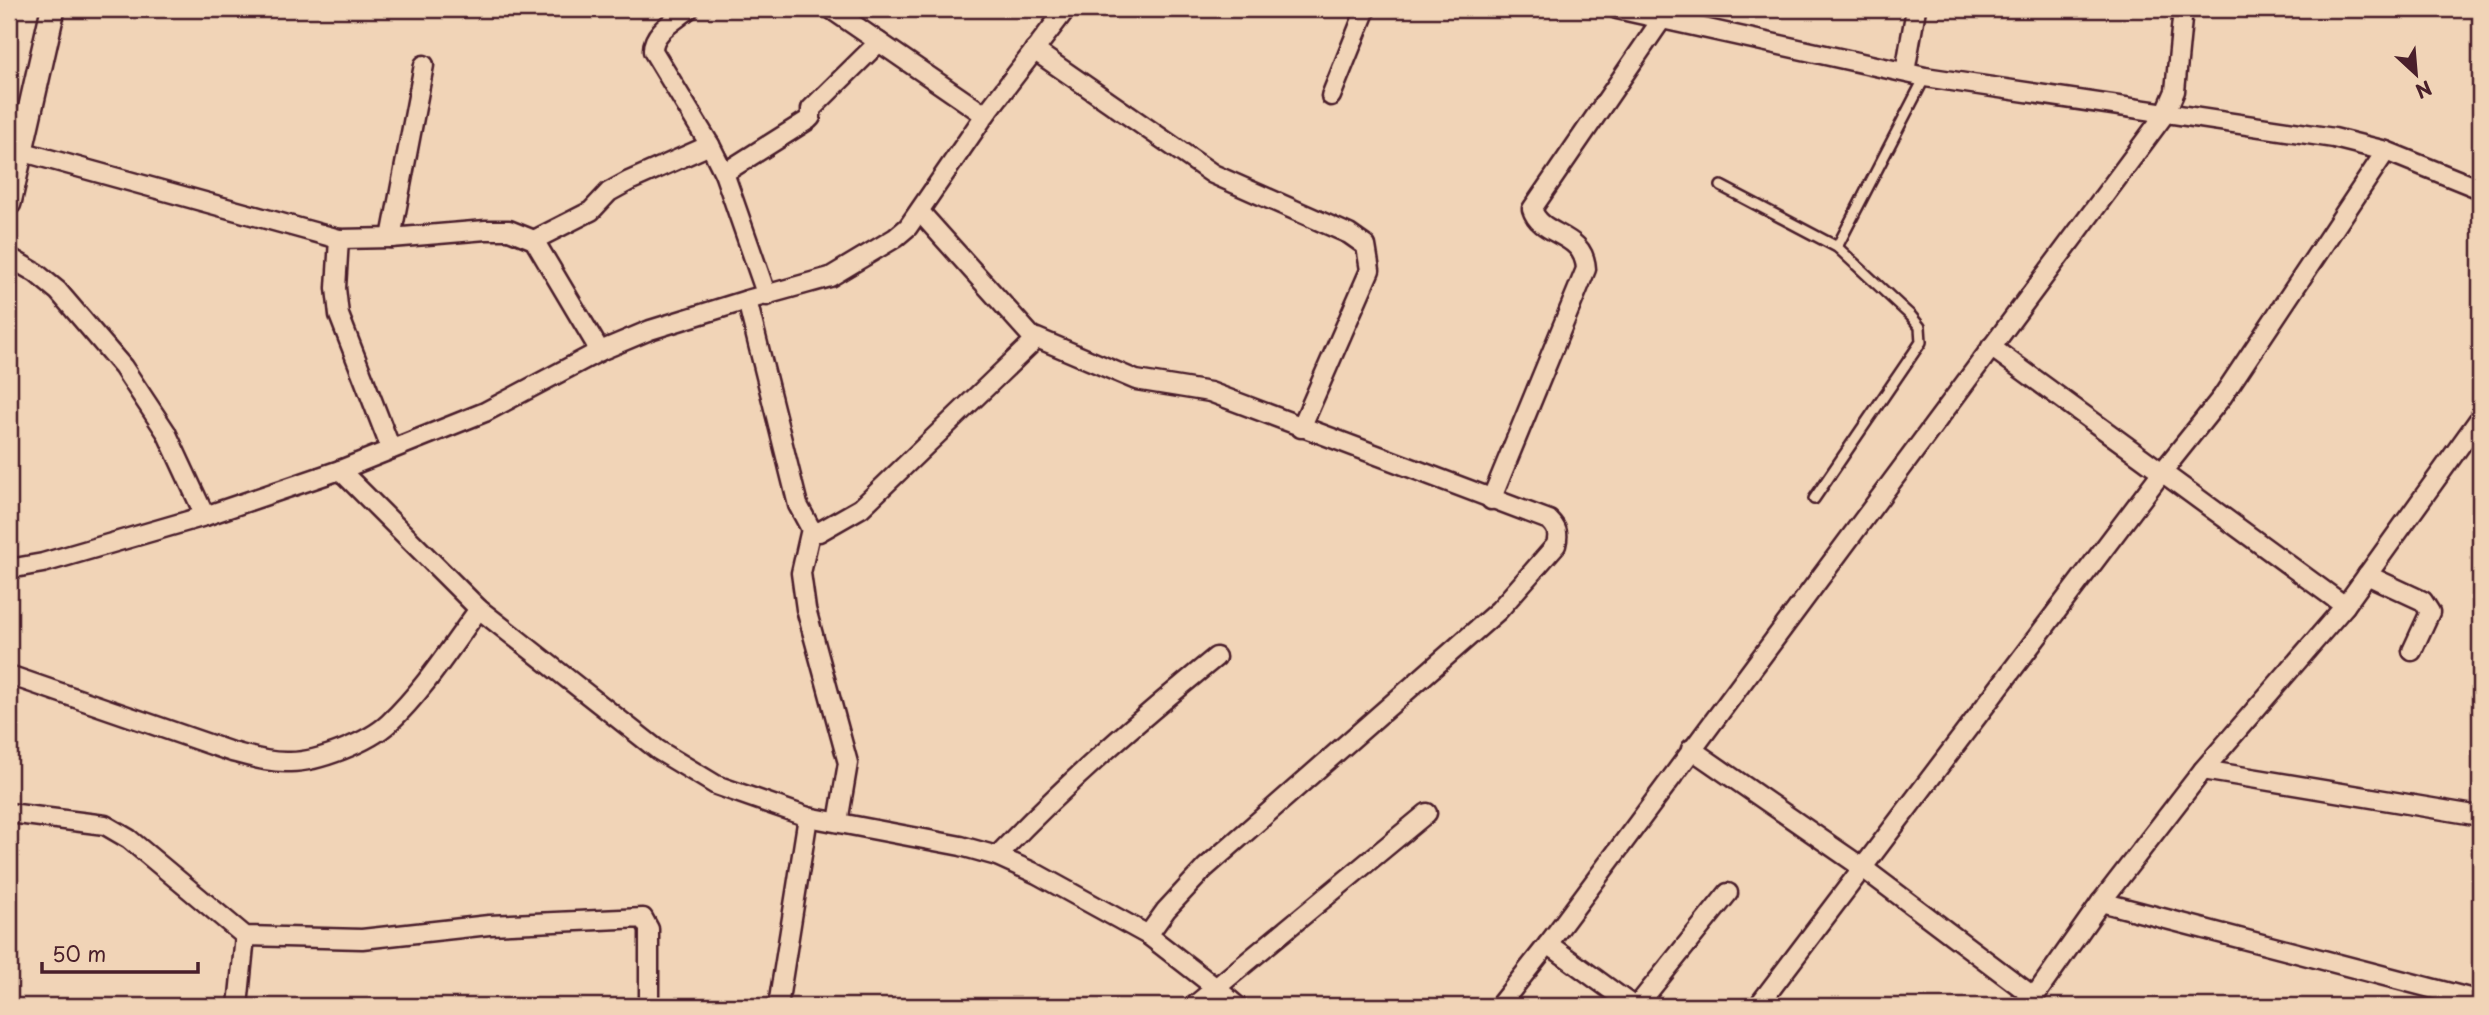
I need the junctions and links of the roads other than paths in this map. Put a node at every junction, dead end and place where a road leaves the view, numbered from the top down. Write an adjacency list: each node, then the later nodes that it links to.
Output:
1 (53, 9): 20 (street)
2 (689, 9): 18 (street)
3 (831, 9): 10 (street)
4 (1066, 9): 11 (street)
5 (1366, 9): 15 (street)
6 (1617, 9): 9 (street)
7 (1916, 9): 13 (street)
8 (2183, 9): 16 (street)
9 (1662, 19): 13 (street); 42 (street)
10 (879, 42): 17 (street); 21 (street)
11 (1034, 50): 17 (street); 37 (street)
12 (424, 65): 26 (street)
13 (1905, 72): 14 (street)
14 (1925, 77): 16 (street); 29 (lane)
15 (1331, 96)
16 (2165, 114): 19 (street); 34 (street)
17 (985, 115): 25 (street)
18 (710, 145): 21 (street); 28 (street)
19 (2386, 150): 23 (street); 40 (street)
20 (20, 151): 24 (street); 27 (street)
21 (724, 173): 31 (street)
22 (1721, 186): 29 (lane)
23 (2480, 189)
24 (9, 203)
25 (920, 212): 31 (street); 33 (street)
26 (391, 238): 27 (street); 28 (street)
27 (339, 239): 38 (street)
28 (534, 240): 35 (street)
29 (1837, 247): 41 (lane)
30 (9, 257): 43 (street)
31 (767, 296): 32 (street)
32 (747, 300): 35 (street); 44 (street)
33 (1035, 340): 37 (street); 44 (street)
34 (1991, 347): 40 (street); 52 (street)
35 (600, 351): 38 (street)
36 (2480, 418): 46 (street)
37 (1301, 428): 42 (street)
38 (391, 449): 39 (street)
39 (340, 470): 43 (street); 48 (street)
40 (2162, 472): 47 (street); 60 (street)
41 (1814, 499)
42 (1491, 500): 63 (street)
43 (205, 516): 45 (street)
44 (811, 529): 58 (street)
45 (9, 569)
46 (2367, 575): 47 (street); 49 (street)
47 (2345, 606): 53 (street)
48 (479, 609): 51 (street); 57 (street)
49 (2412, 651)
50 (1216, 657): 59 (street)
51 (9, 675)
52 (1691, 749): 60 (street); 65 (street)
53 (2203, 770): 56 (street); 62 (street)
54 (9, 813): 64 (street)
55 (1427, 813): 66 (street)
56 (2480, 816)
57 (808, 817): 58 (street); 71 (street)
58 (838, 822): 59 (street)
59 (998, 856): 63 (street)
60 (1863, 868): 67 (street); 76 (street)
61 (1728, 893): 75 (street)
62 (2101, 902): 67 (street); 68 (street)
63 (1148, 935): 66 (street)
64 (245, 936): 69 (street); 70 (street)
65 (1548, 944): 74 (street); 75 (street)
66 (1216, 987): 72 (street); 73 (street)
67 (2031, 1003)
68 (2480, 1005)
69 (238, 1006)
70 (649, 1006)
71 (778, 1006)
72 (1194, 1006)
73 (1237, 1006)
74 (1499, 1006)
75 (1635, 1006)
76 (1759, 1006)

